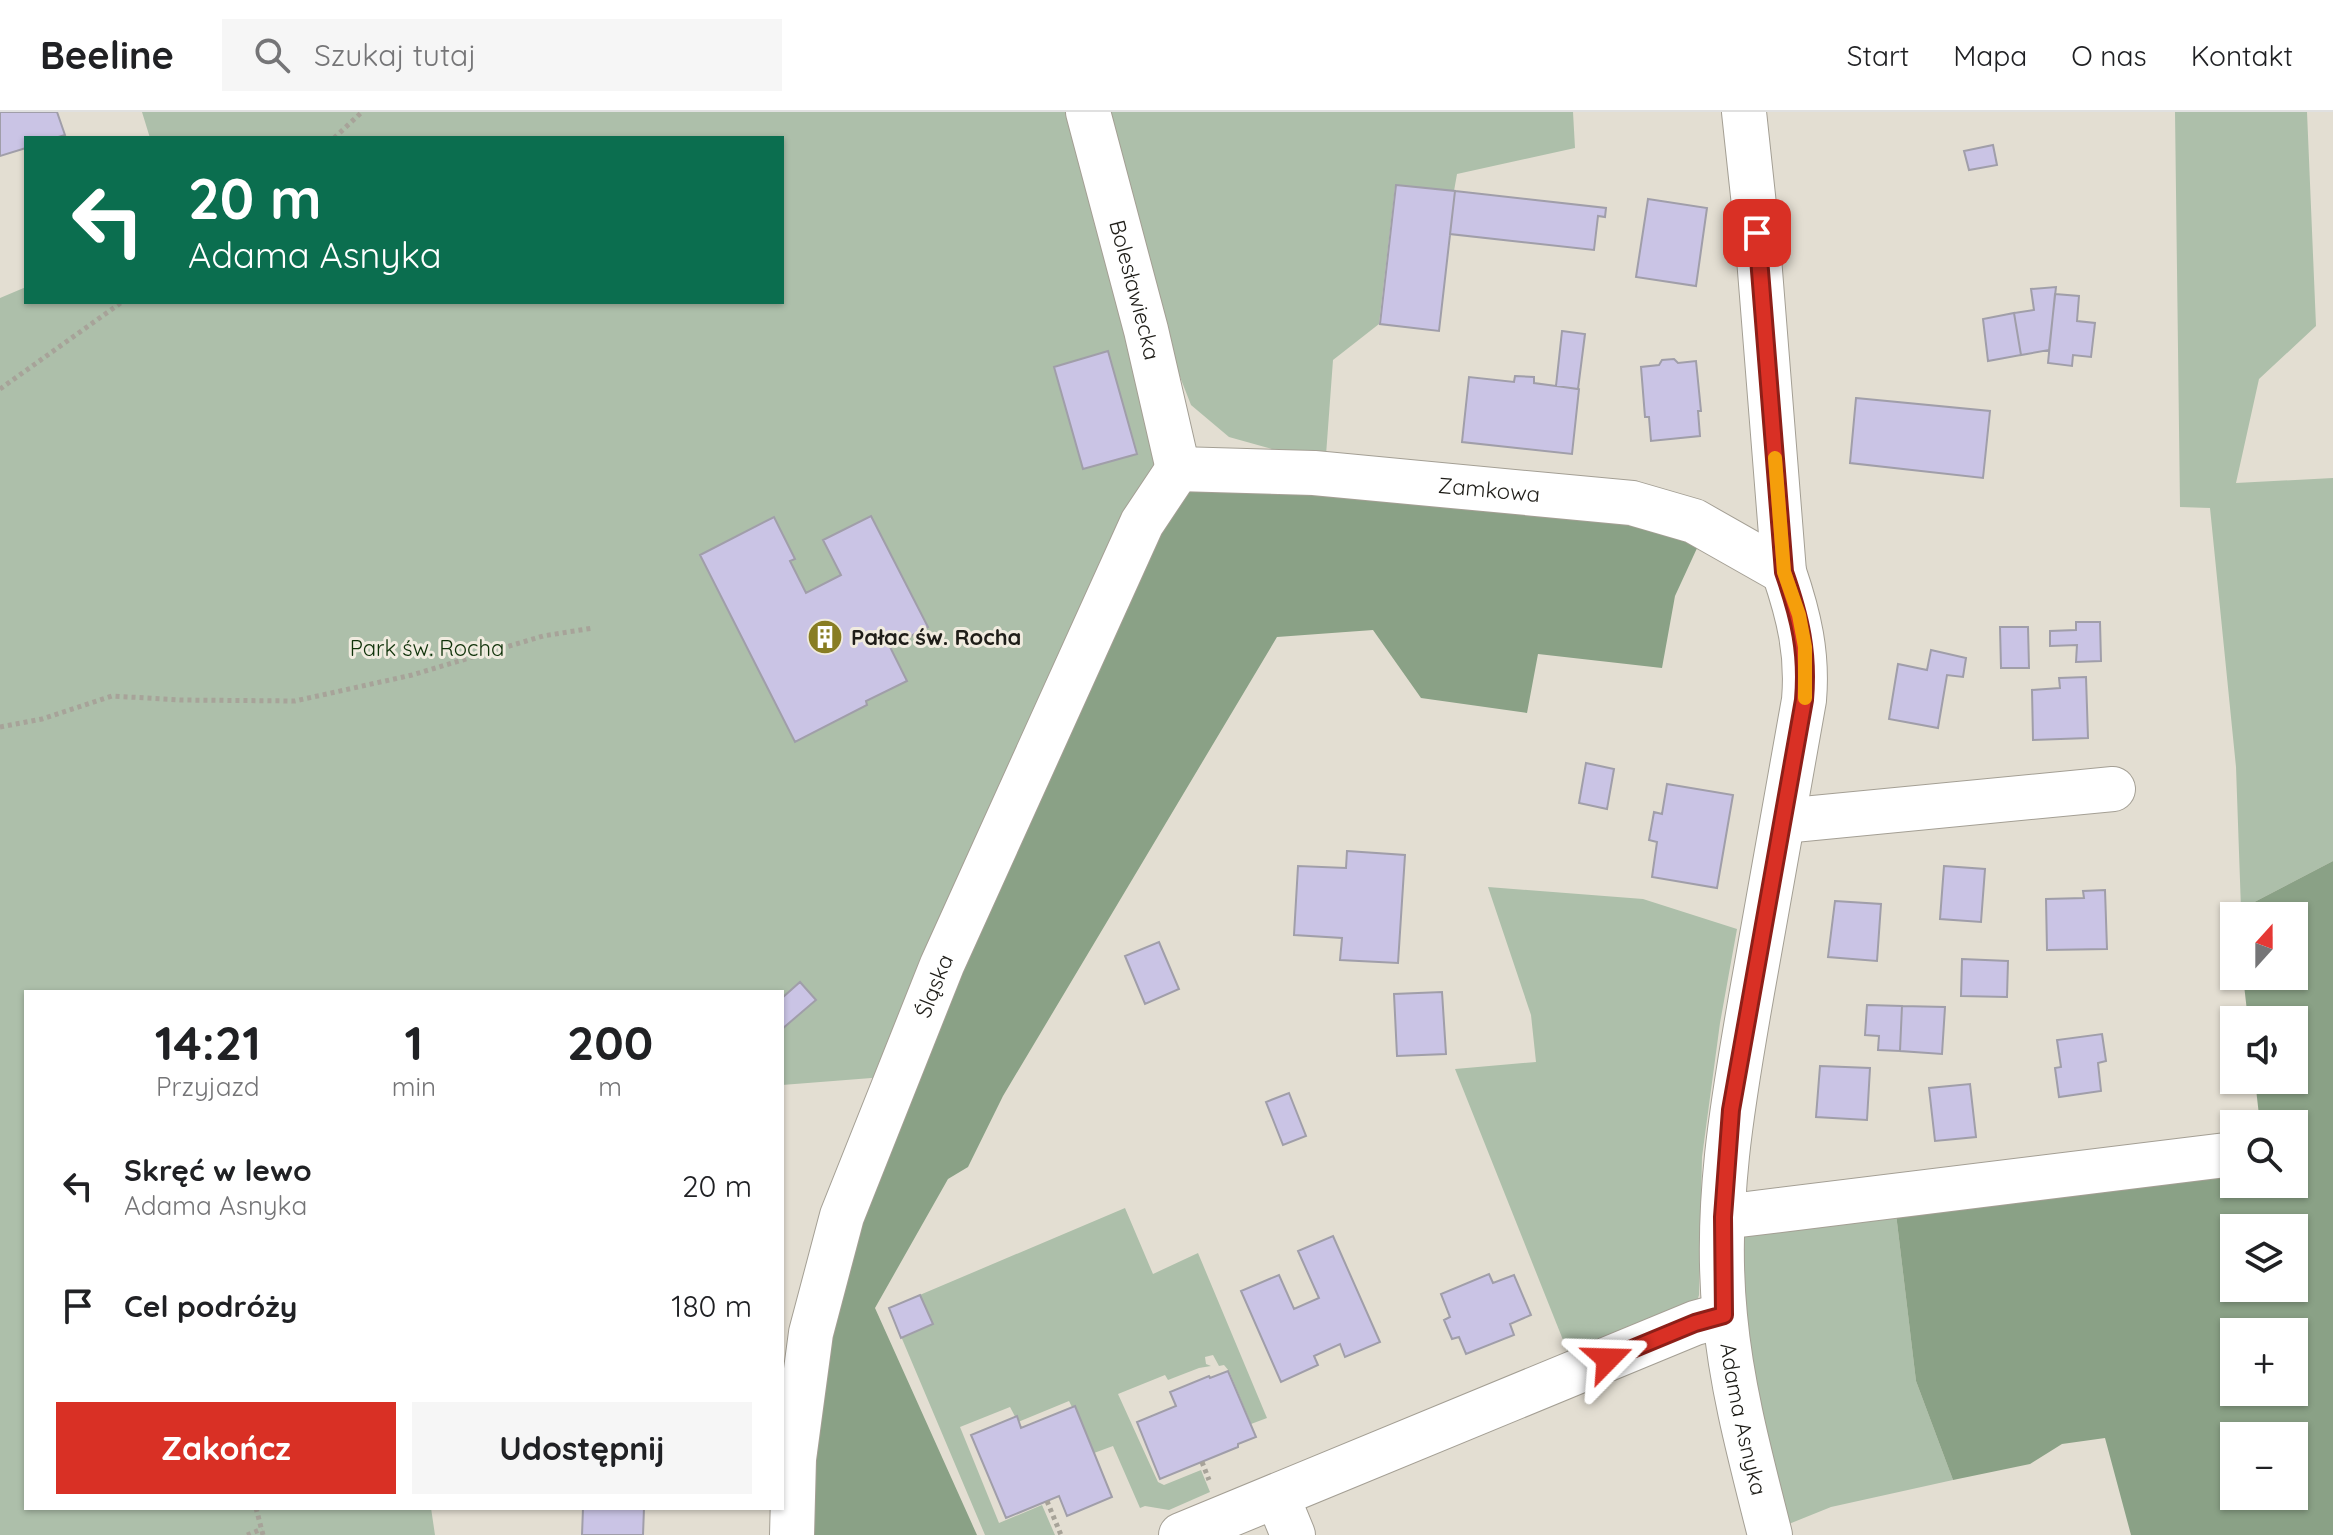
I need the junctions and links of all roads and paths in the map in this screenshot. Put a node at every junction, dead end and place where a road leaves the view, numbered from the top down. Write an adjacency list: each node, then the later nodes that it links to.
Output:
1 (362, 112): 4 (path)
2 (1088, 112): 7 (street, Bolesławiecka)
3 (1744, 112): 8 (street, Adama Asnyka)
4 (336, 136)
5 (119, 304): 6 (path)
6 (0, 389)
7 (1178, 469): 8 (street, Zamkowa); 21 (street, Śląska)
8 (1784, 572): 12 (street, Adama Asnyka)
9 (593, 628): 10 (path)
10 (0, 727)
11 (2113, 789): 12 (street)
12 (1783, 821): 14 (street, Adama Asnyka)
13 (2220, 1156): 14 (street)
14 (1723, 1217): 15 (street, Adama Asnyka)
15 (1724, 1315): 18 (street); 24 (street, Adama Asnyka)
16 (1047, 1501): 22 (path)
17 (256, 1510): 19 (path)
18 (1285, 1516): 23 (street)
19 (262, 1532): 20 (path)
20 (247, 1535)
21 (792, 1535)
22 (1061, 1535)
23 (1181, 1535)
24 (1770, 1535)

